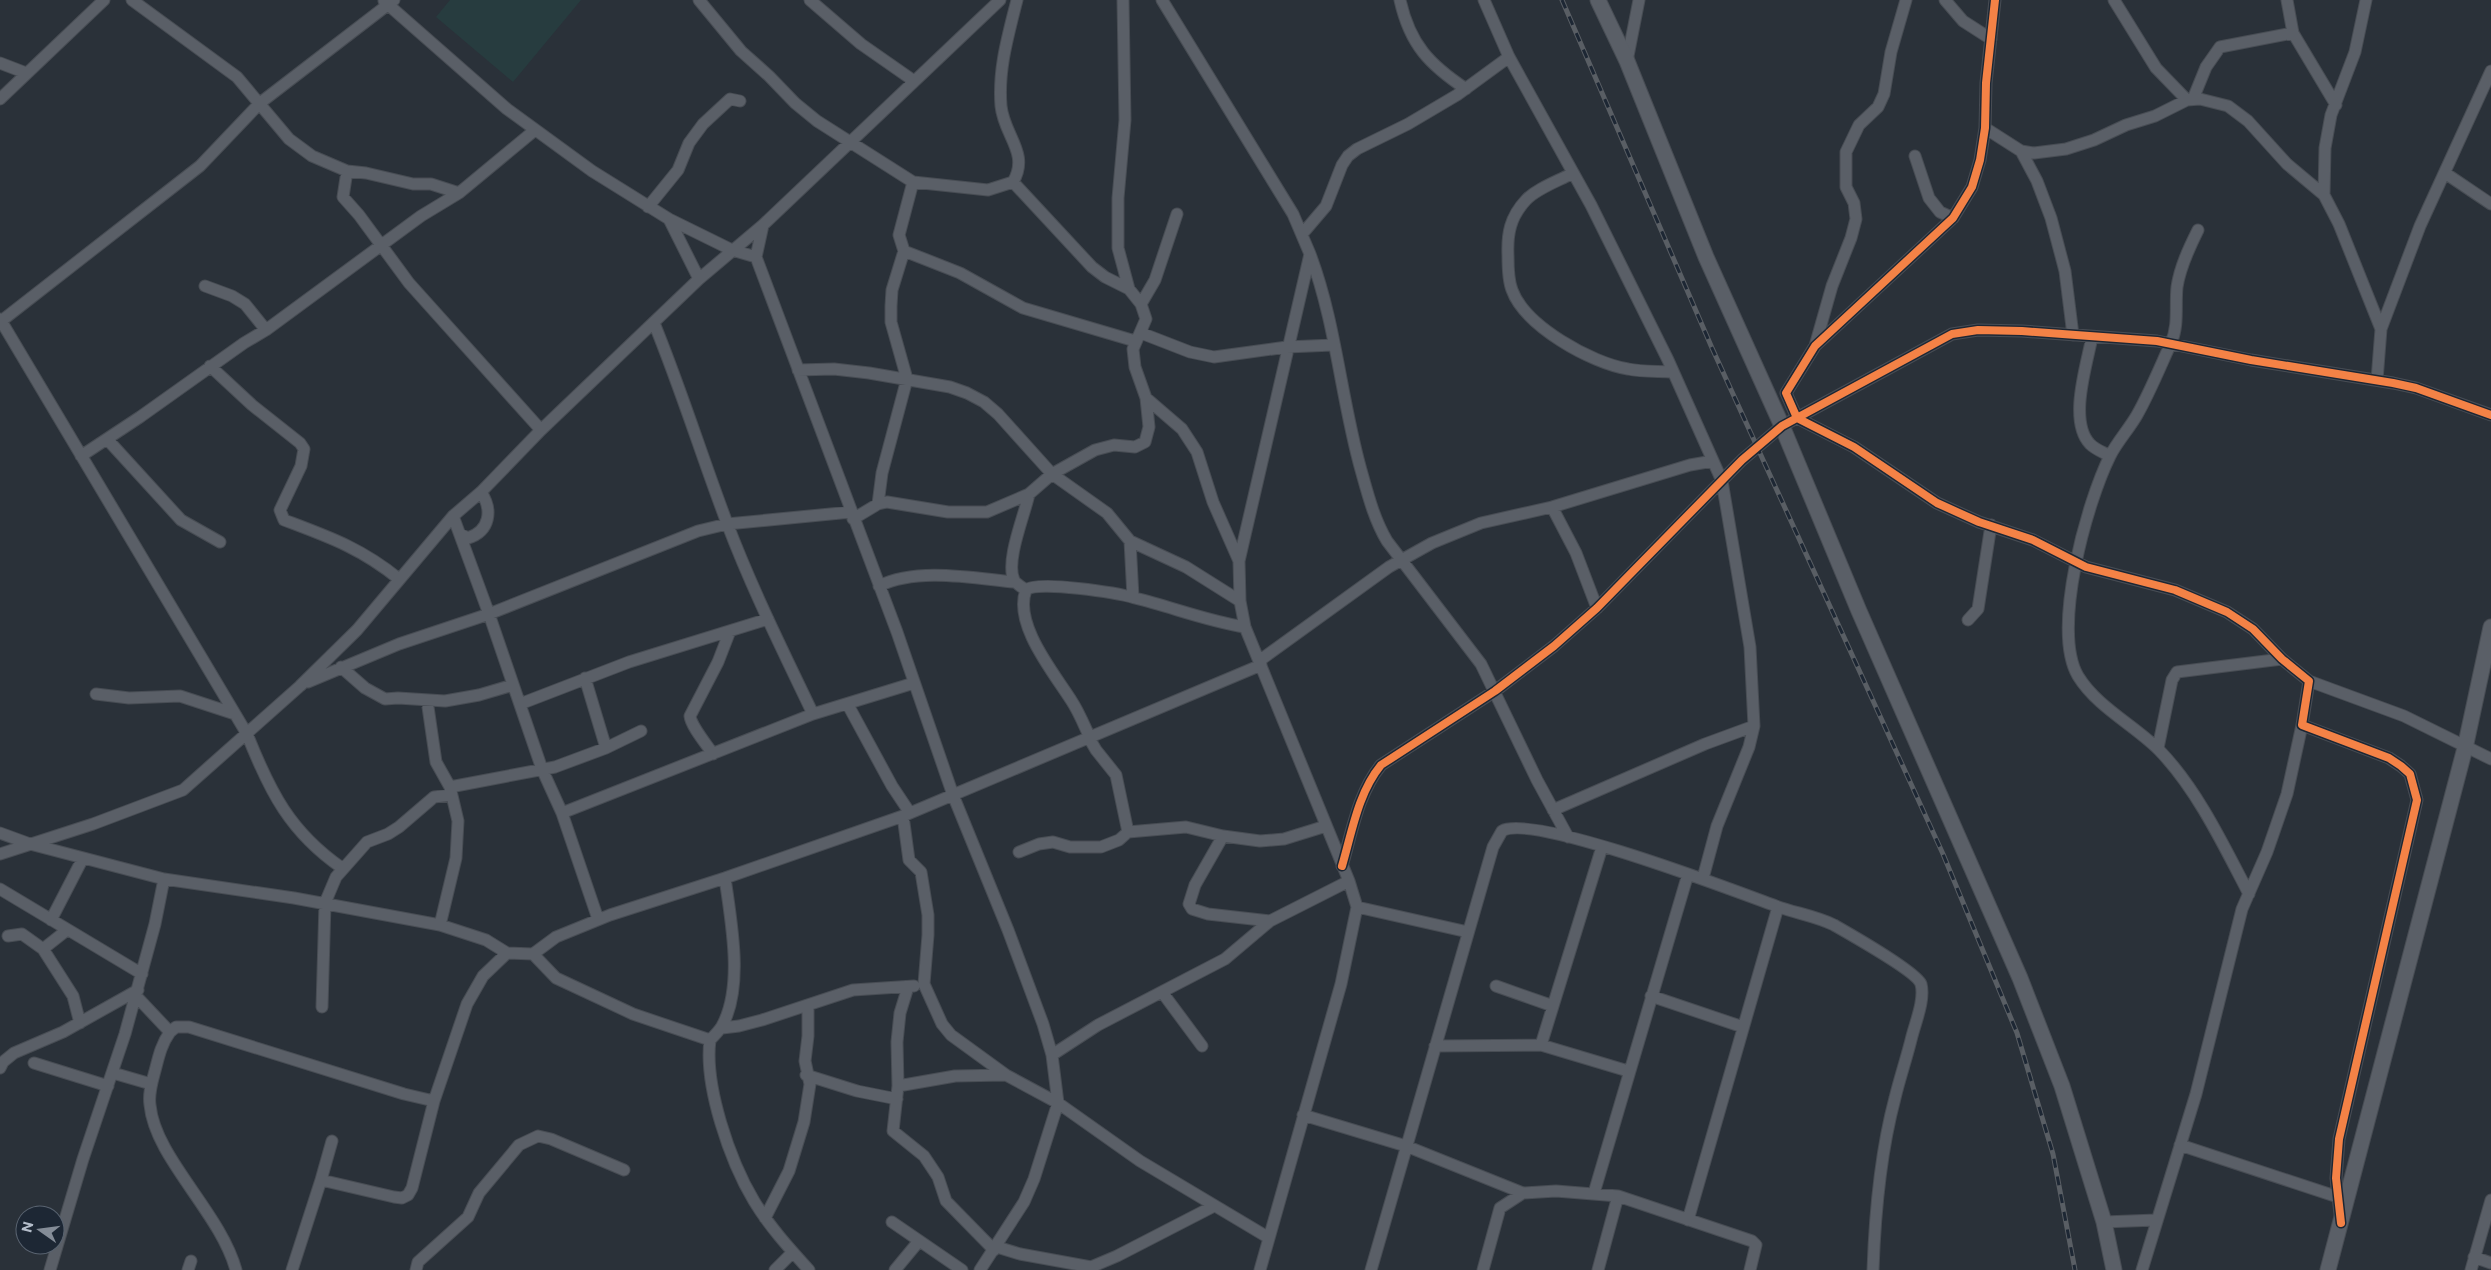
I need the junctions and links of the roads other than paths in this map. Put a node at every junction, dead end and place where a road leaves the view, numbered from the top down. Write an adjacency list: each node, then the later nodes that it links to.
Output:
1 (104, 0): 20 (street)
2 (132, 0): 33 (street)
3 (699, 0): 37 (street)
4 (810, 0): 28 (street)
5 (1000, 0): 28 (street)
6 (1017, 0): 44 (street)
7 (1123, 0): 62 (street)
8 (1162, 0): 54 (street)
9 (1400, 0): 29 (street)
10 (1484, 0): 23 (street)
11 (1598, 0): 24 (street)
12 (1639, 0): 24 (street)
13 (1906, 0): 73 (street)
14 (1945, 0): 22 (street)
15 (1995, 0): 22 (street)
16 (2114, 0): 31 (street)
17 (2287, 0): 21 (street)
18 (2366, 0): 34 (street)
19 (389, 2): 33 (street); 36 (street)
20 (94, 4): 27 (street)
21 (2293, 33): 31 (street); 34 (street)
22 (1991, 39): 35 (street)
23 (1509, 56): 29 (street); 42 (street)
24 (1627, 61): 83 (street)
25 (0, 63): 27 (street)
26 (2491, 71): 41 (street)
27 (26, 73): 30 (street)
28 (914, 81): 37 (street)
29 (1466, 89): 54 (street)
30 (0, 99)
31 (2190, 99): 38 (street); 46 (street)
32 (740, 101): 48 (street)
33 (260, 103): 40 (street); 64 (street)
34 (2336, 104): 46 (street)
35 (1984, 128): 38 (street); 50 (street)
36 (535, 130): 45 (street); 48 (street)
37 (849, 141): 43 (street); 52 (street)
38 (2021, 151): 68 (street)
39 (1915, 156): 50 (street)
40 (347, 171): 45 (street); 55 (street)
41 (2445, 173): 47 (street); 66 (street)
42 (1572, 174): 77 (street); 77 (street)
43 (913, 182): 44 (street); 57 (street)
44 (1013, 182): 62 (street)
45 (459, 193): 55 (street)
46 (2324, 195): 66 (street)
47 (2491, 204)
48 (648, 207): 51 (street)
49 (1177, 214): 63 (street)
50 (1953, 218): 73 (street)
51 (669, 219): 56 (street); 60 (street)
52 (763, 225): 56 (street); 59 (street)
53 (2198, 230): 71 (street)
54 (1302, 233): 58 (street)
55 (380, 246): 67 (street); 84 (street)
56 (732, 250): 59 (street); 60 (street)
57 (904, 251): 70 (street); 78 (street)
58 (1310, 254): 72 (street); 74 (street)
59 (756, 256): 76 (street)
60 (699, 279): 65 (street)
61 (205, 286): 67 (street)
62 (1129, 289): 63 (street)
63 (1141, 304): 70 (street)
64 (0, 321): 86 (street)
65 (654, 323): 84 (street); 97 (street)
66 (2381, 329): 79 (street)
67 (266, 330): 75 (street)
68 (2073, 335): 69 (street); 82 (street)
69 (2092, 336): 71 (street); 87 (street)
70 (1138, 337): 74 (street); 80 (street)
71 (2171, 343): 79 (street); 87 (street)
72 (1333, 345): 74 (street); 102 (street)
73 (1816, 346): 82 (street)
74 (1287, 347): 103 (street)
75 (210, 366): 85 (street); 105 (street)
76 (798, 370): 78 (street); 96 (street)
77 (1673, 372): 88 (street)
78 (907, 379): 89 (street); 93 (street)
79 (2378, 380): 81 (street)
80 (1146, 398): 89 (street); 103 (street)
81 (2491, 415)
82 (1798, 418): 83 (street); 98 (street)
83 (1782, 426): 90 (street); 228 (street)
84 (541, 430): 91 (street)
85 (107, 439): 86 (street); 101 (street)
86 (81, 456): 131 (street)
87 (2110, 456): 104 (street)
88 (1713, 461): 90 (street); 94 (street)
89 (1052, 474): 92 (street); 100 (street)
90 (1722, 481): 111 (street); 134 (street)
91 (481, 492): 95 (street); 99 (street)
92 (1029, 494): 93 (street); 106 (street)
93 (878, 504): 96 (street)
94 (1552, 507): 102 (street); 111 (street)
95 (453, 516): 99 (street); 105 (street)
96 (852, 516): 97 (street); 107 (street)
97 (727, 524): 112 (street); 113 (street)
98 (1991, 525): 104 (street); 114 (street)
99 (460, 534): 112 (street)
100 (1130, 541): 109 (street); 110 (street)
101 (220, 542)
102 (1402, 560): 119 (street); 126 (street)
103 (1239, 561): 110 (street)
104 (2075, 562): 118 (street); 139 (street)
105 (399, 579): 125 (street)
106 (1014, 582): 107 (street); 108 (street)
107 (879, 586): 123 (street)
108 (1026, 590): 109 (street); 137 (street)
109 (1133, 597): 115 (street)
110 (1240, 601): 115 (street)
111 (1597, 608): 126 (street)
112 (489, 614): 120 (street); 124 (street)
113 (768, 619): 117 (street); 132 (street)
114 (1968, 620)
115 (1245, 627): 119 (street)
116 (2491, 627): 140 (street)
117 (730, 631): 121 (street); 141 (street)
118 (2282, 659): 122 (street); 139 (street)
119 (1260, 663): 137 (street); 149 (street)
120 (341, 667): 125 (street); 128 (street)
121 (585, 678): 129 (street); 138 (street)
122 (2309, 681): 133 (street); 140 (street)
123 (914, 683): 130 (street); 145 (street)
124 (514, 685): 128 (street); 129 (street)
125 (300, 686): 136 (street)
126 (1495, 691): 146 (street); 159 (street)
127 (96, 694): 131 (street)
128 (427, 700): 144 (street)
129 (520, 704): 143 (street)
130 (848, 705): 132 (street); 148 (street)
131 (235, 714): 136 (street)
132 (813, 714): 141 (street)
133 (2302, 725): 167 (street); 221 (street)
134 (1754, 726): 146 (street); 164 (street)
135 (640, 730): 138 (street)
136 (247, 734): 154 (street); 160 (street)
137 (1090, 738): 145 (street); 150 (street)
138 (606, 748): 143 (street)
139 (2158, 748): 167 (street)
140 (2465, 748): 142 (street); 229 (street)
141 (713, 754): 147 (street)
142 (2491, 759)
143 (542, 770): 144 (street); 147 (street)
144 (451, 791): 160 (street); 174 (street)
145 (953, 795): 148 (street); 199 (street)
146 (1552, 810): 153 (street)
147 (562, 813): 172 (street)
148 (906, 814): 163 (street); 182 (street)
149 (1326, 826): 152 (street); 159 (street)
150 (1128, 832): 152 (street); 156 (street)
151 (0, 833): 154 (street)
152 (1223, 836): 173 (street)
153 (1568, 837): 155 (street); 176 (street)
154 (30, 844): 157 (street); 158 (street)
155 (1602, 847): 161 (street); 189 (street)
156 (1019, 852)
157 (0, 854)
158 (83, 858): 162 (street); 171 (street)
159 (1342, 866): 165 (street)
160 (342, 868): 168 (street)
161 (1688, 874): 164 (street); 187 (street)
162 (164, 878): 168 (street); 181 (street)
163 (725, 878): 172 (street); 193 (street)
164 (1703, 878): 170 (street)
165 (1349, 881): 169 (street); 173 (street)
166 (0, 889): 171 (street)
167 (2249, 894): 214 (street)
168 (325, 903): 174 (street); 190 (street)
169 (1357, 907): 176 (street); 212 (street)
170 (1778, 907): 192 (street); 251 (street)
171 (51, 920): 175 (street)
172 (598, 920): 180 (street)
173 (1270, 921): 185 (street)
174 (440, 925): 179 (street)
175 (67, 930): 178 (street); 181 (street)
176 (1468, 932): 198 (street)
177 (8, 936): 178 (street)
178 (43, 949): 191 (street)
179 (507, 953): 180 (street); 210 (street)
180 (533, 954): 195 (street)
181 (142, 974): 186 (street)
182 (924, 984): 184 (street); 205 (street)
183 (1496, 986): 189 (street)
184 (908, 987): 188 (street); 208 (street)
185 (1162, 992): 197 (street); 199 (street)
186 (137, 993): 191 (street); 194 (street); 203 (street)
187 (1651, 996): 192 (street); 202 (street)
188 (808, 1006): 193 (street); 204 (street)
189 (1553, 1006): 196 (street)
190 (322, 1007)
191 (80, 1023): 201 (street)
192 (1743, 1027): 225 (street)
193 (722, 1028): 195 (street)
194 (170, 1032): 206 (street); 210 (street)
195 (710, 1040): 224 (street)
196 (1541, 1045): 198 (street); 202 (street)
197 (1202, 1046)
198 (1435, 1046): 215 (street)
199 (1052, 1055): 211 (street)
200 (34, 1063): 207 (street)
201 (0, 1068)
202 (1628, 1071): 219 (street)
203 (113, 1073): 206 (street); 207 (street)
204 (806, 1075): 209 (street); 224 (street)
205 (1006, 1075): 208 (street); 211 (street)
206 (151, 1084): 239 (street)
207 (108, 1086): 238 (street)
208 (898, 1086): 209 (street)
209 (897, 1099): 232 (street)
210 (434, 1101): 217 (street)
211 (1058, 1103): 223 (street); 232 (street)
212 (1303, 1115): 215 (street); 230 (street)
213 (332, 1141): 217 (street)
214 (2180, 1145): 221 (street); 226 (street)
215 (1406, 1146): 218 (street); 247 (street)
216 (624, 1170): 241 (street)
217 (321, 1180): 240 (street)
218 (1523, 1193): 219 (street); 248 (street)
219 (1594, 1193): 220 (street)
220 (1618, 1196): 225 (street); 249 (street)
221 (2338, 1197): 229 (street)
222 (2491, 1200): 234 (street)
223 (1214, 1206): 230 (street); 236 (street)
224 (765, 1218): 233 (street)
225 (1688, 1220): 250 (street)
226 (2156, 1220): 228 (street); 253 (street)
227 (892, 1222): 231 (street)
228 (2104, 1222): 252 (street)
229 (2341, 1223): 254 (street)
230 (1268, 1238): 246 (street)
231 (919, 1241): 244 (street); 245 (street)
232 (995, 1248): 236 (street); 237 (street)
233 (792, 1252): 242 (street); 243 (street)
234 (2474, 1258): 235 (street); 255 (street)
235 (2491, 1263)
236 (1090, 1268)
237 (983, 1269)
238 (50, 1270)
239 (236, 1270)
240 (292, 1270)
241 (416, 1270)
242 (775, 1270)
243 (809, 1270)
244 (895, 1270)
245 (962, 1270)
246 (1260, 1270)
247 (1371, 1270)
248 (1483, 1270)
249 (1598, 1270)
250 (1750, 1270)
251 (1873, 1270)
252 (2114, 1270)
253 (2142, 1270)
254 (2328, 1270)
255 (2471, 1270)

